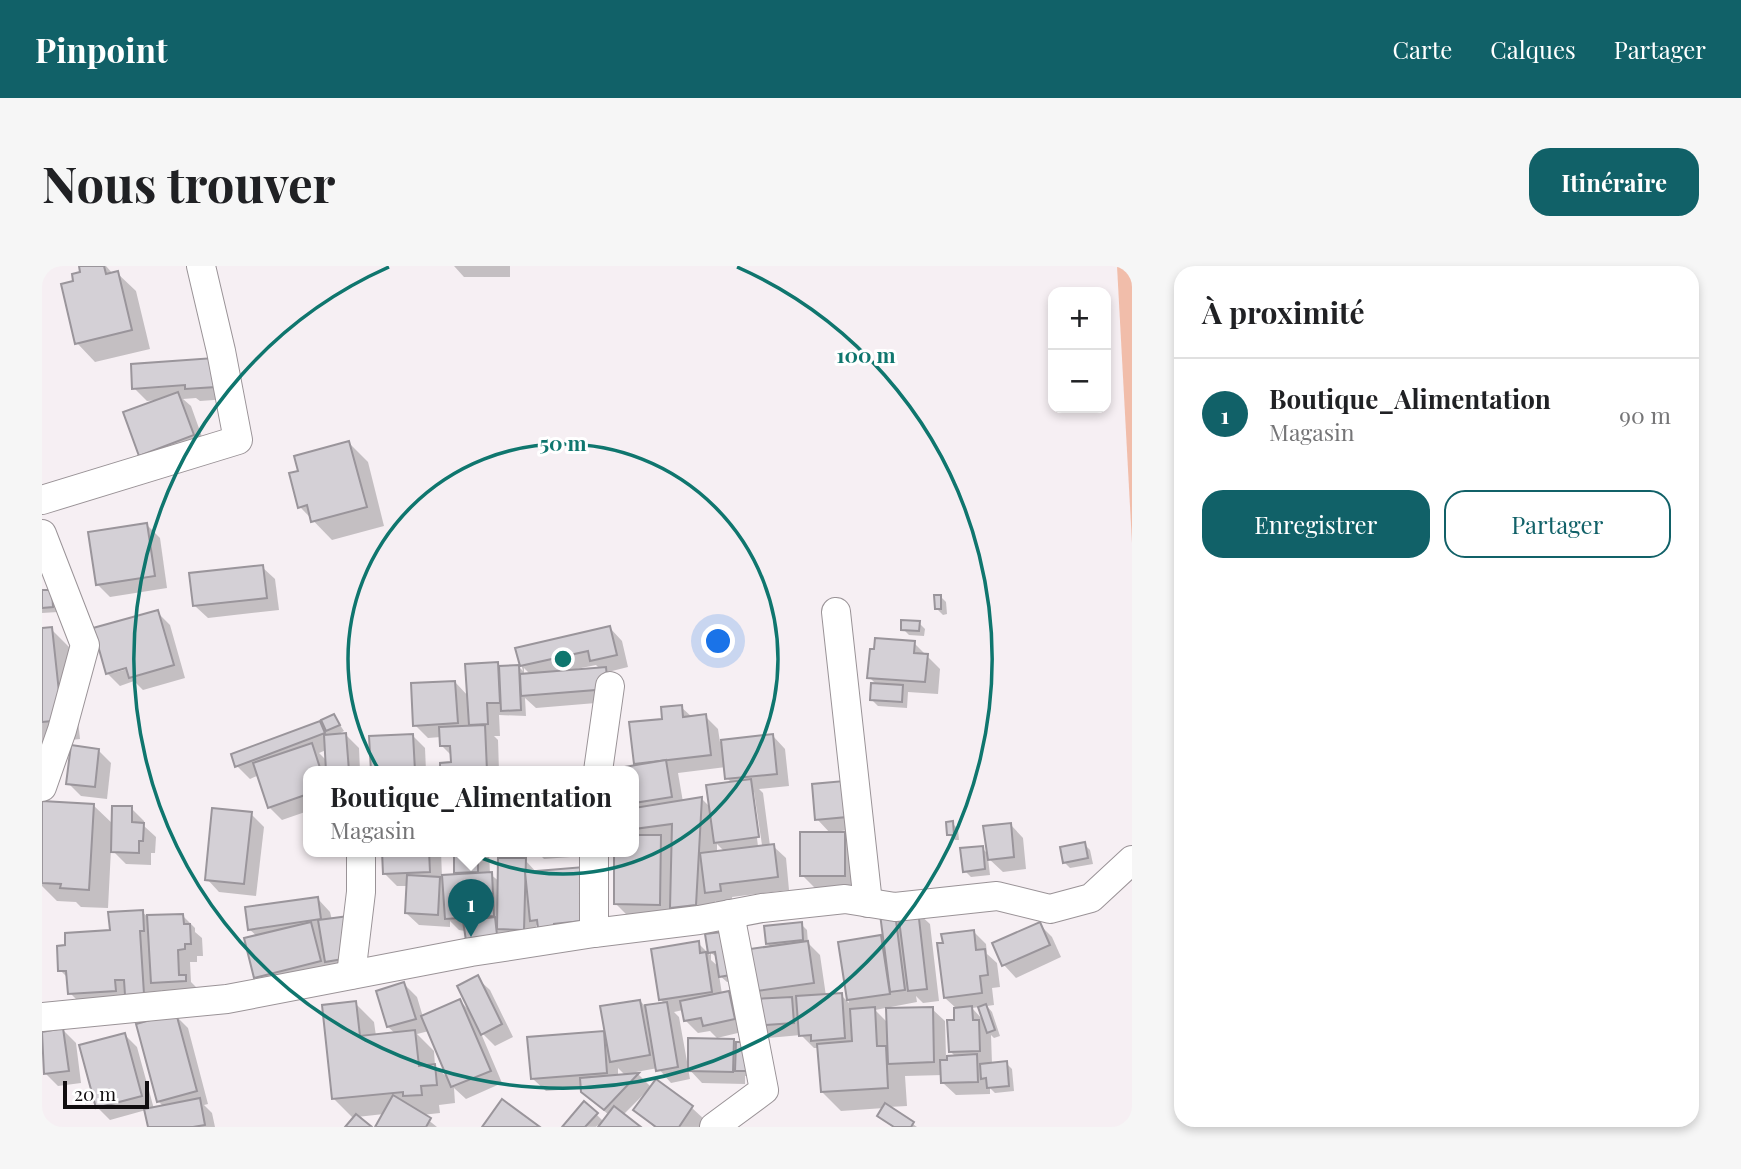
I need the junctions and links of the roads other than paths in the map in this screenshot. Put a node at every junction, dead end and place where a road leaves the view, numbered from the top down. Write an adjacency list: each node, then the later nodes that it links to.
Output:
1 (201, 266): 2 (street)
2 (42, 500)
3 (42, 534): 7 (street)
4 (836, 612): 11 (street)
5 (610, 686): 6 (street)
6 (599, 766)
7 (42, 788)
8 (362, 857): 14 (street)
9 (594, 857): 13 (street)
10 (1132, 860): 11 (street)
11 (868, 902): 12 (street)
12 (730, 914): 13 (street); 16 (street)
13 (594, 933): 14 (street)
14 (351, 975): 15 (street)
15 (42, 1017)
16 (714, 1127)

